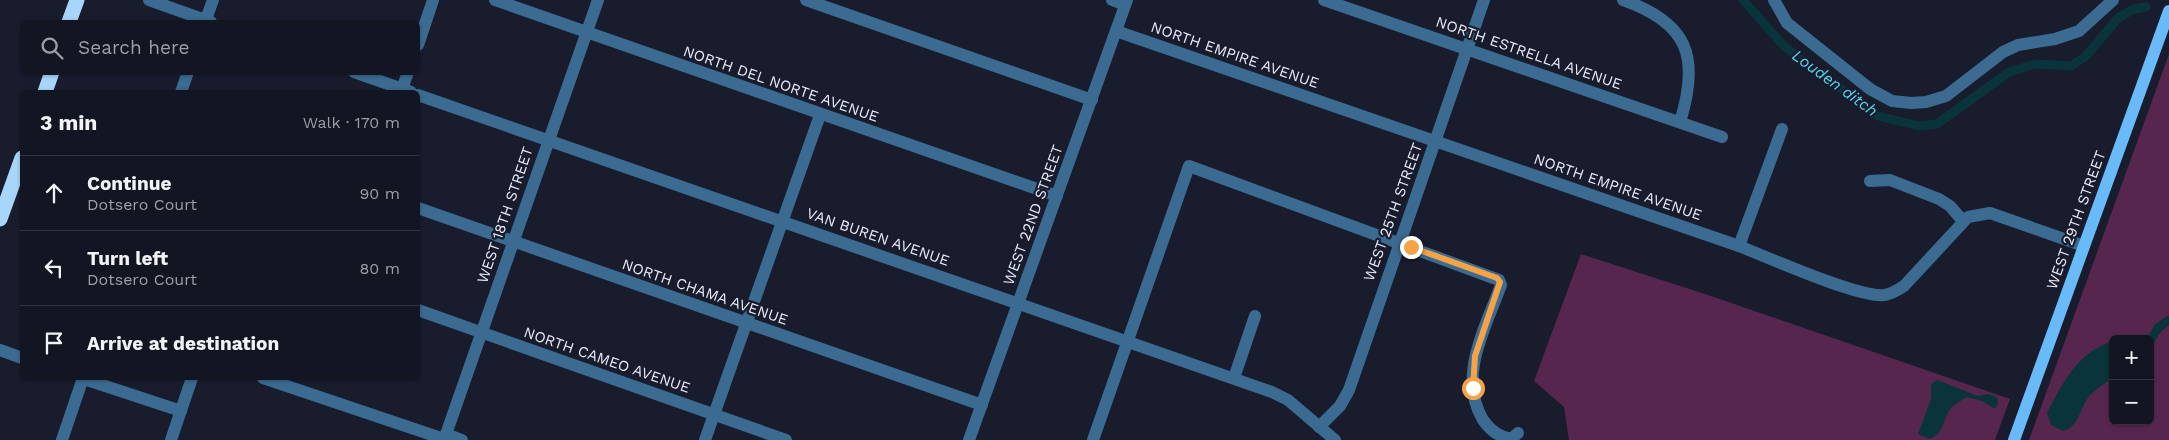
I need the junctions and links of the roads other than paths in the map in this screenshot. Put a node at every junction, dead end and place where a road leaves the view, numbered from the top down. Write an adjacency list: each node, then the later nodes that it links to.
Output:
1 (77, 0): 16 (highway)
2 (149, 0): 17 (street)
3 (213, 0): 18 (street)
4 (433, 0): 21 (street)
5 (495, 0): 20 (street, NORTH DEL NORTE AVENUE)
6 (598, 0): 20 (street, WEST 18TH STREET)
7 (806, 0): 32 (street)
8 (1112, 0): 14 (street)
9 (1324, 0): 22 (street, NORTH ESTRELLA AVENUE)
10 (1484, 0): 22 (street, WEST 25TH STREET)
11 (1623, 0): 34 (street)
12 (1774, 0): 13 (street)
13 (2113, 0)
14 (1126, 2): 19 (street, WEST 22ND STREET)
15 (2169, 11): 49 (main road, WEST 29TH STREET)
16 (70, 20)
17 (203, 20)
18 (208, 20)
19 (1116, 31): 32 (street, WEST 22ND STREET); 38 (street, NORTH EMPIRE AVENUE)
20 (586, 32): 33 (street, NORTH DEL NORTE AVENUE); 37 (street, WEST 18TH STREET)
21 (420, 39)
22 (1467, 48): 34 (street, NORTH ESTRELLA AVENUE); 38 (street, WEST 25TH STREET)
23 (51, 75): 27 (highway)
24 (187, 75): 28 (street)
25 (362, 75): 29 (street)
26 (408, 75): 30 (street)
27 (46, 90)
28 (182, 90)
29 (400, 90)
30 (405, 90)
31 (420, 96): 37 (street, VAN BUREN AVENUE)
32 (1092, 100): 41 (street, WEST 22ND STREET)
33 (820, 115): 41 (street, NORTH DEL NORTE AVENUE); 44 (street)
34 (1680, 122): 36 (street, NORTH ESTRELLA AVENUE)
35 (1782, 129): 48 (street)
36 (1722, 137)
37 (549, 139): 44 (street, VAN BUREN AVENUE); 46 (street, WEST 18TH STREET)
38 (1436, 142): 47 (street, WEST 25TH STREET); 48 (street, NORTH EMPIRE AVENUE)
39 (20, 164): 43 (highway)
40 (1870, 181): 45 (street)
41 (1057, 196): 50 (street, WEST 22ND STREET)
42 (420, 209): 46 (street, NORTH CHAMA AVENUE)
43 (0, 219)
44 (782, 221): 50 (street, VAN BUREN AVENUE); 53 (street)
45 (1963, 221): 48 (street, NORTH EMPIRE AVENUE); 49 (street)
46 (513, 242): 53 (street, NORTH CHAMA AVENUE); 54 (street, WEST 18TH STREET)
47 (1399, 243): 55 (street); 66 (street, WEST 25TH STREET); 67 (street)
48 (1739, 246)
49 (2084, 246): 77 (main road, WEST 29TH STREET)
50 (1019, 303): 55 (street, VAN BUREN AVENUE); 63 (street, WEST 22ND STREET)
51 (420, 311): 54 (street, NORTH CAMEO AVENUE)
52 (1255, 316): 58 (street)
53 (746, 323): 63 (street, NORTH CHAMA AVENUE); 65 (street)
54 (481, 333): 65 (street, NORTH CAMEO AVENUE); 68 (street, WEST 18TH STREET)
55 (1127, 343): 58 (street, VAN BUREN AVENUE); 75 (street)
56 (0, 350): 57 (street)
57 (20, 357)
58 (1234, 378): 66 (street, VAN BUREN AVENUE)
59 (81, 380): 69 (street)
60 (88, 380): 64 (street)
61 (191, 380): 64 (street)
62 (269, 380): 68 (street)
63 (982, 405): 74 (street, WEST 22ND STREET)
64 (181, 411): 70 (street)
65 (714, 414): 72 (street); 73 (street, NORTH CAMEO AVENUE)
66 (1319, 427): 76 (street, VAN BUREN AVENUE)
67 (1518, 434)
68 (444, 438): 71 (street)
69 (62, 440)
70 (171, 440)
71 (462, 440)
72 (705, 440)
73 (786, 440)
74 (969, 440)
75 (1093, 440)
76 (1335, 440)
77 (2014, 440)

